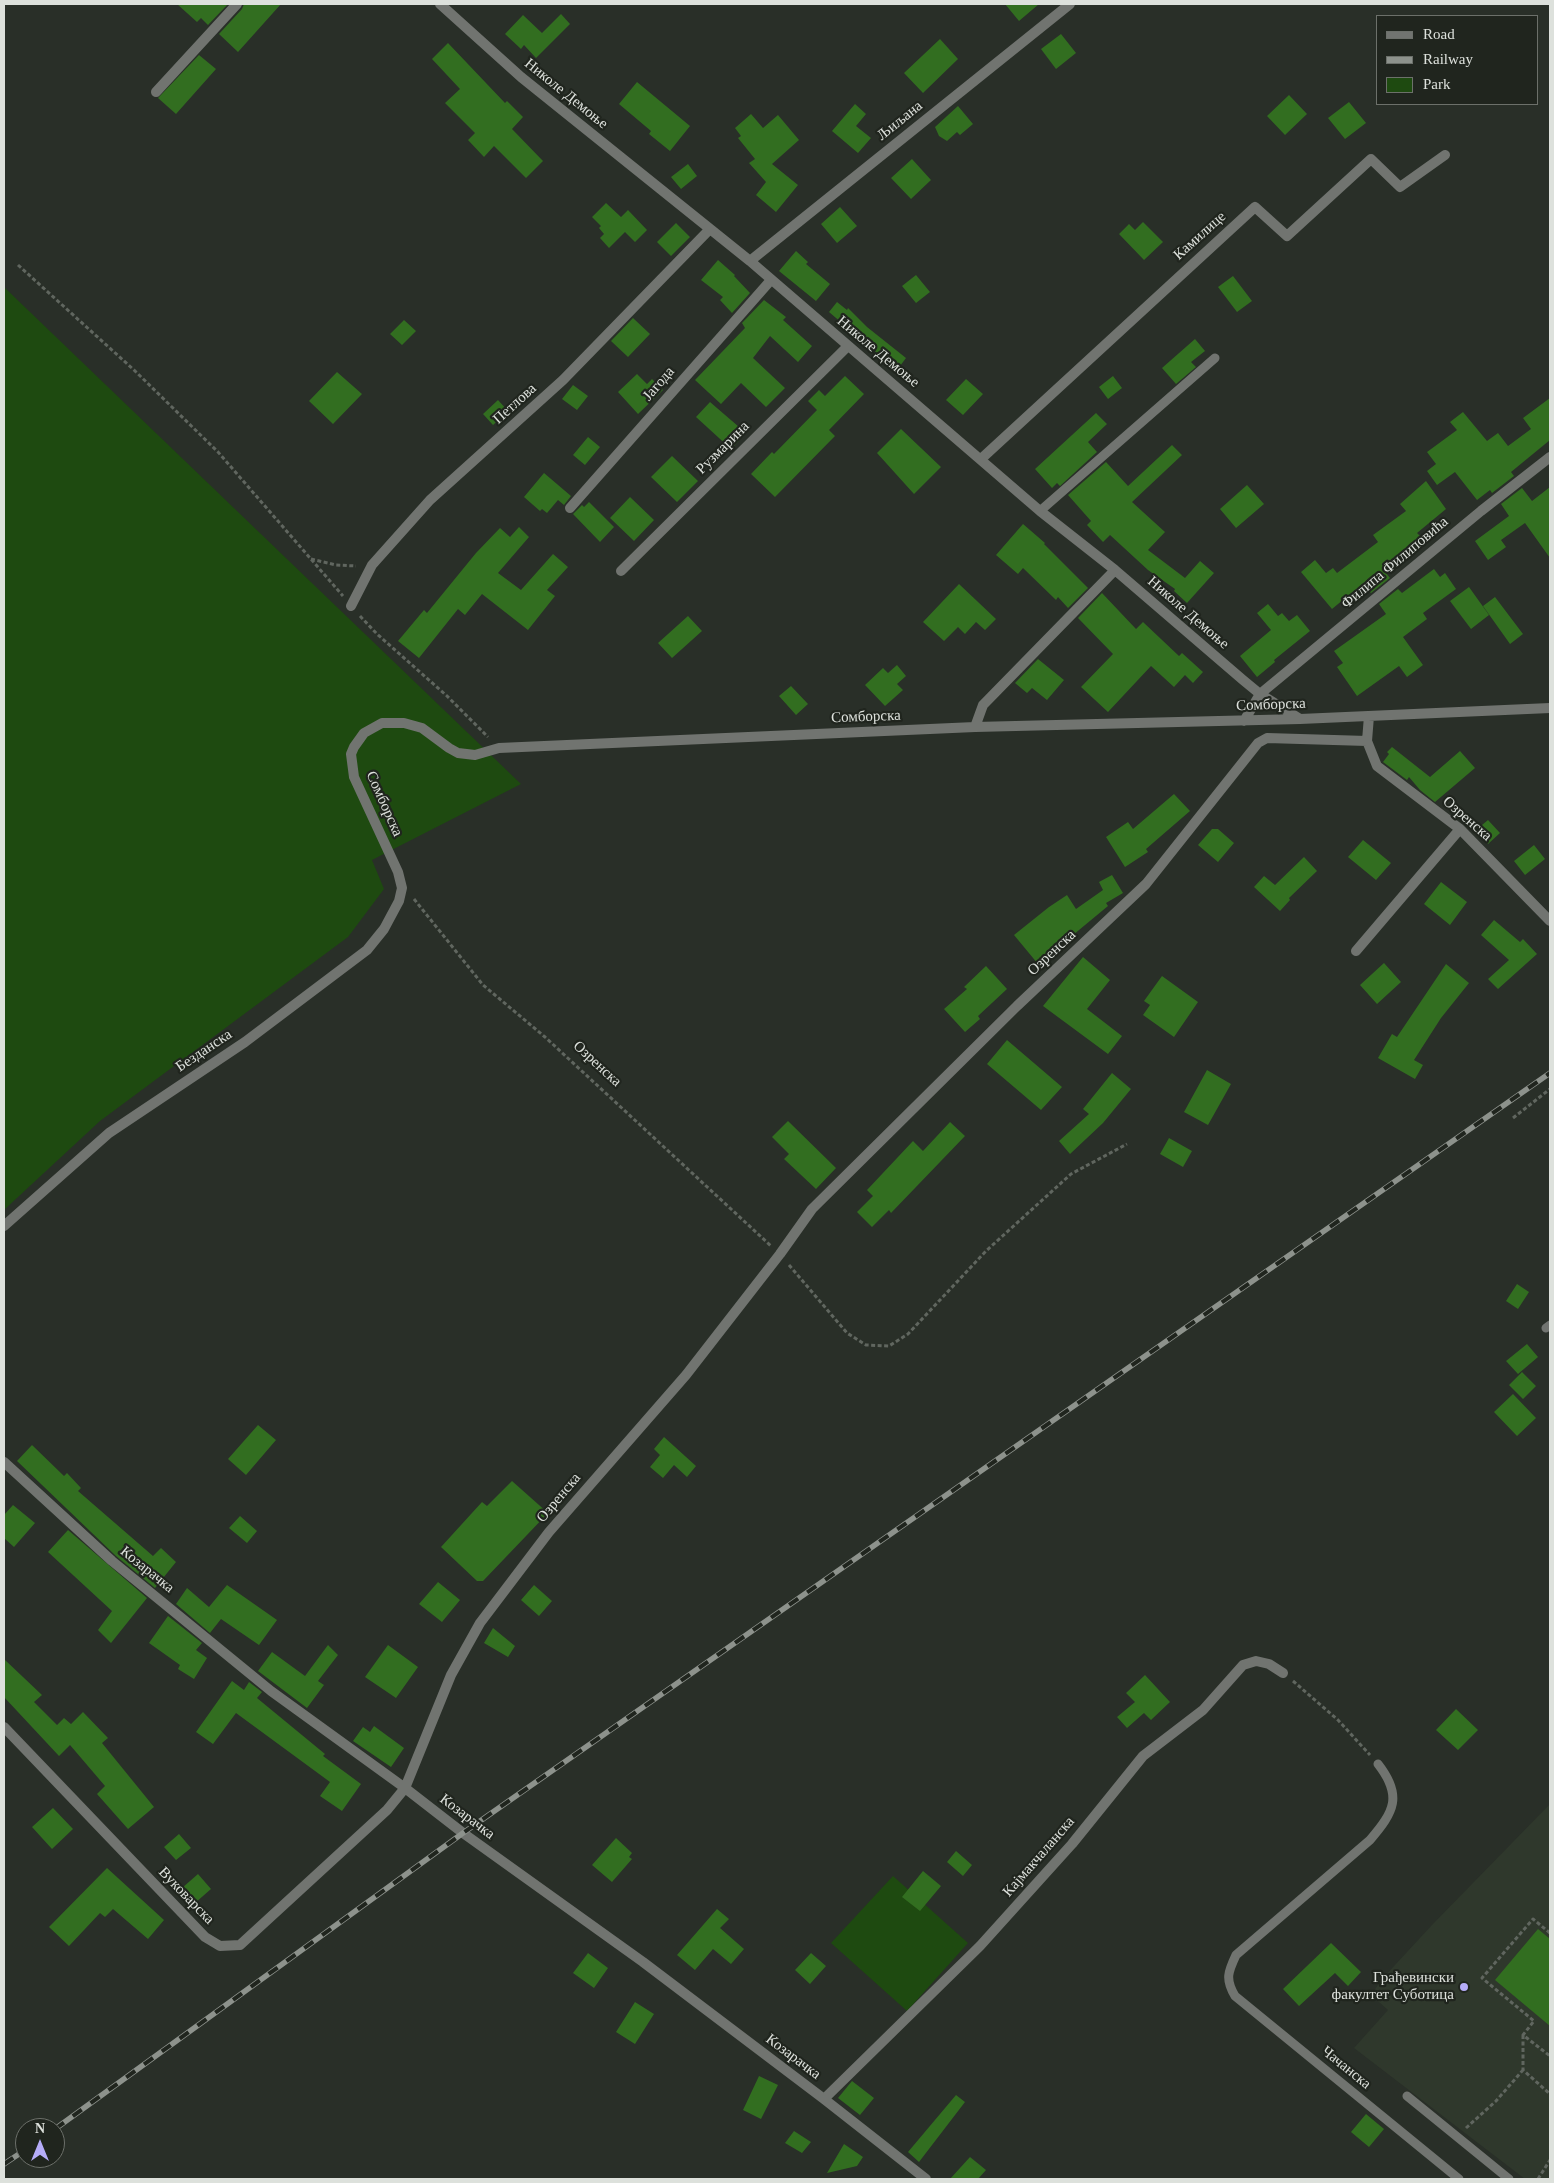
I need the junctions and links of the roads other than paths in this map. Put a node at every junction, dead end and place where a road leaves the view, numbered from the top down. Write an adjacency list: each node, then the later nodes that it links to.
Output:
1 (237, 4): 4 (street)
2 (440, 4): 6 (street, Николе Демоње)
3 (1070, 4): 7 (street, Љиљана)
4 (156, 92)
5 (1445, 156): 12 (street, Камилице)
6 (709, 230): 7 (street, Николе Демоње); 17 (street, Петлова)
7 (750, 261): 8 (street, Николе Демоње)
8 (771, 280): 9 (street, Николе Демоње); 13 (street, Јагода)
9 (847, 347): 12 (street, Николе Демоње); 16 (street, Рузмарина)
10 (1215, 358): 14 (lane)
11 (1550, 457): 18 (street, Филипа Филиповића)
12 (981, 459): 14 (street, Николе Демоње)
13 (570, 508)
14 (1040, 511): 15 (street, Николе Демоње)
15 (1115, 570): 18 (street, Николе Демоње); 23 (street)
16 (621, 571)
17 (351, 606)
18 (1260, 694): 21 (street, Николе Демоње); 22 (street, Филипа Филиповића)
19 (1550, 708): 20 (street, Сомборска)
20 (1368, 716): 21 (street, Сомборска); 24 (street, Озренска)
21 (1300, 719): 22 (street, Сомборска)
22 (1244, 721): 23 (street, Сомборска)
23 (975, 727): 26 (street, Сомборска)
24 (1367, 741): 25 (street, Озренска); 34 (street, Озренска)
25 (1460, 829): 27 (street, Озренска); 28 (street)
26 (402, 888): 29 (street, Безданска)
27 (1550, 922)
28 (1356, 951)
29 (4, 1226)
30 (4, 1462): 34 (street, Козарачка)
31 (1283, 1673): 36 (street, Кајмакчаланска)
32 (4, 1727): 34 (street, Вуковарска)
33 (1378, 1764): 38 (lane, Чачанска)
34 (405, 1788): 36 (street, Козарачка)
35 (1407, 2096): 39 (lane)
36 (824, 2099): 37 (street, Козарачка)
37 (926, 2179)
38 (1459, 2179)
39 (1509, 2179)

